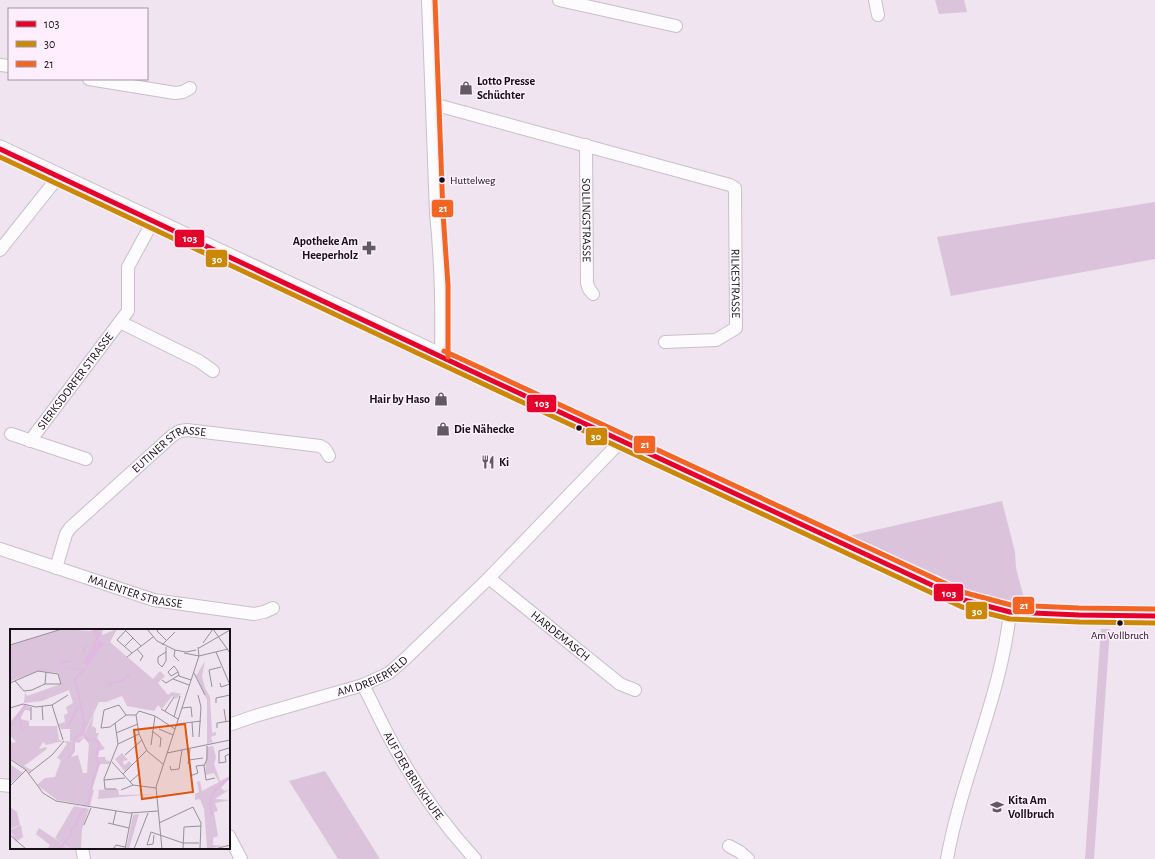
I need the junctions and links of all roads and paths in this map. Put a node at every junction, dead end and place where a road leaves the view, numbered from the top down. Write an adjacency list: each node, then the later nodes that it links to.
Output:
1 (428, 0): 9 (street)
2 (559, 0): 4 (street)
3 (875, 0): 5 (street)
4 (606, 5): 6 (street)
5 (878, 15)
6 (676, 26)
7 (95, 80): 8 (street)
8 (190, 88)
9 (432, 104): 10 (street); 18 (street)
10 (586, 145): 15 (street, SOLLINGSTRASSE); 17 (street, RILKESTRASSE)
11 (0, 149): 12 (street)
12 (58, 176): 13 (street); 14 (street)
13 (153, 221): 16 (street, SIERKSDORFER STRASSE); 18 (street)
14 (0, 250)
15 (593, 294)
16 (120, 322): 19 (street, SIERKSDORFER STRASSE); 21 (street, SIERKSDORFER STRASSE)
17 (665, 342)
18 (441, 357): 22 (street)
19 (213, 371)
20 (11, 434): 21 (street, SIERKSDORFER STRASSE)
21 (30, 441): 24 (street, SIERKSDORFER STRASSE)
22 (621, 441): 27 (street, AM DREIERFELD); 29 (street)
23 (329, 456): 26 (street, EUTINER STRASSE)
24 (86, 459)
25 (0, 549): 26 (street, MALENTER STRASSE)
26 (56, 568): 28 (street, MALENTER STRASSE)
27 (489, 578): 31 (street, AM DREIERFELD); 32 (street, HARDEMASCH)
28 (273, 608)
29 (1010, 612): 30 (street); 41 (street)
30 (1155, 616)
31 (363, 685): 33 (street, AM DREIERFELD); 39 (street, AUF DER BRINKHUFE)
32 (635, 690)
33 (230, 725)
34 (230, 838): 38 (street)
35 (729, 846): 40 (street)
36 (82, 849): 37 (street)
37 (84, 859)
38 (241, 859)
39 (475, 859)
40 (748, 859)
41 (947, 859)

